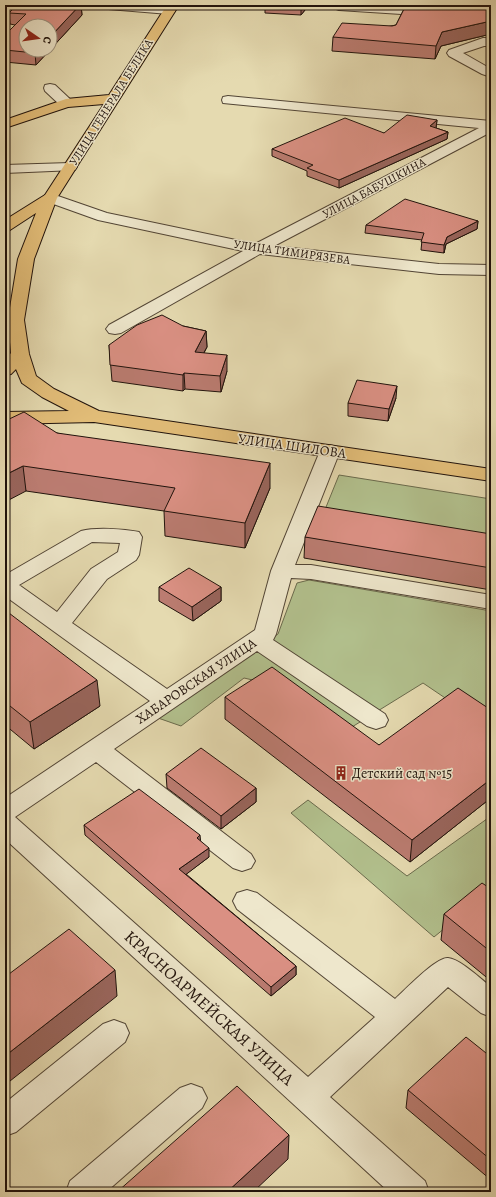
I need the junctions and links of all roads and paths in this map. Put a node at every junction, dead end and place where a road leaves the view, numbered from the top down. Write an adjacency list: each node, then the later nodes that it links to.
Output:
1 (96, 5): 4 (street)
2 (335, 5): 6 (street)
3 (445, 5): 6 (street)
4 (119, 6): 5 (street)
5 (171, 8): 11 (main road, УЛИЦА ГЕНЕРАЛА БЕЛИКА)
6 (401, 11): 7 (street)
7 (396, 23)
8 (491, 42): 9 (street)
9 (491, 73)
10 (50, 88): 13 (street)
11 (113, 99): 13 (main road); 16 (main road, УЛИЦА ГЕНЕРАЛА БЕЛИКА)
12 (228, 100): 15 (street)
13 (66, 104): 14 (main road)
14 (5, 124)
15 (491, 126): 20 (street, УЛИЦА БАБУШКИНА)
16 (70, 167): 17 (street); 18 (main road, УЛИЦА ГЕНЕРАЛА БЕЛИКА)
17 (5, 169)
18 (50, 198): 19 (main road); 20 (street, УЛИЦА ТИМИРЯЗЕВА); 22 (main road)
19 (5, 227)
20 (257, 249): 21 (street, УЛИЦА ТИМИРЯЗЕВА); 23 (street, УЛИЦА БАБУШКИНА)
21 (491, 270)
22 (11, 316): 24 (main road)
23 (114, 329)
24 (20, 354): 25 (main road); 26 (main road)
25 (5, 370)
26 (94, 416): 27 (main road); 28 (main road, УЛИЦА ШИЛОВА)
27 (5, 418)
28 (330, 451): 29 (main road, УЛИЦА ШИЛОВА); 30 (street, ХАБАРОВСКАЯ УЛИЦА)
29 (491, 475)
30 (282, 571): 32 (street); 34 (street, ХАБАРОВСКАЯ УЛИЦА)
31 (5, 585): 33 (street); 33 (street)
32 (491, 602)
33 (59, 624): 35 (street)
34 (257, 640): 35 (street, ХАБАРОВСКАЯ УЛИЦА); 36 (street)
35 (167, 701): 37 (street, ХАБАРОВСКАЯ УЛИЦА)
36 (376, 720)
37 (96, 750): 38 (street, ХАБАРОВСКАЯ УЛИЦА); 40 (street)
38 (5, 811)
39 (5, 824): 45 (street, КРАСНОАРМЕЙСКАЯ УЛИЦА)
40 (242, 861)
41 (247, 901): 43 (street)
42 (491, 1004): 43 (street)
43 (396, 1017): 45 (street)
44 (114, 1033): 47 (street)
45 (308, 1097): 49 (street, КРАСНОАРМЕЙСКАЯ УЛИЦА)
46 (192, 1098): 48 (street)
47 (5, 1122)
48 (82, 1192)
49 (412, 1192)

